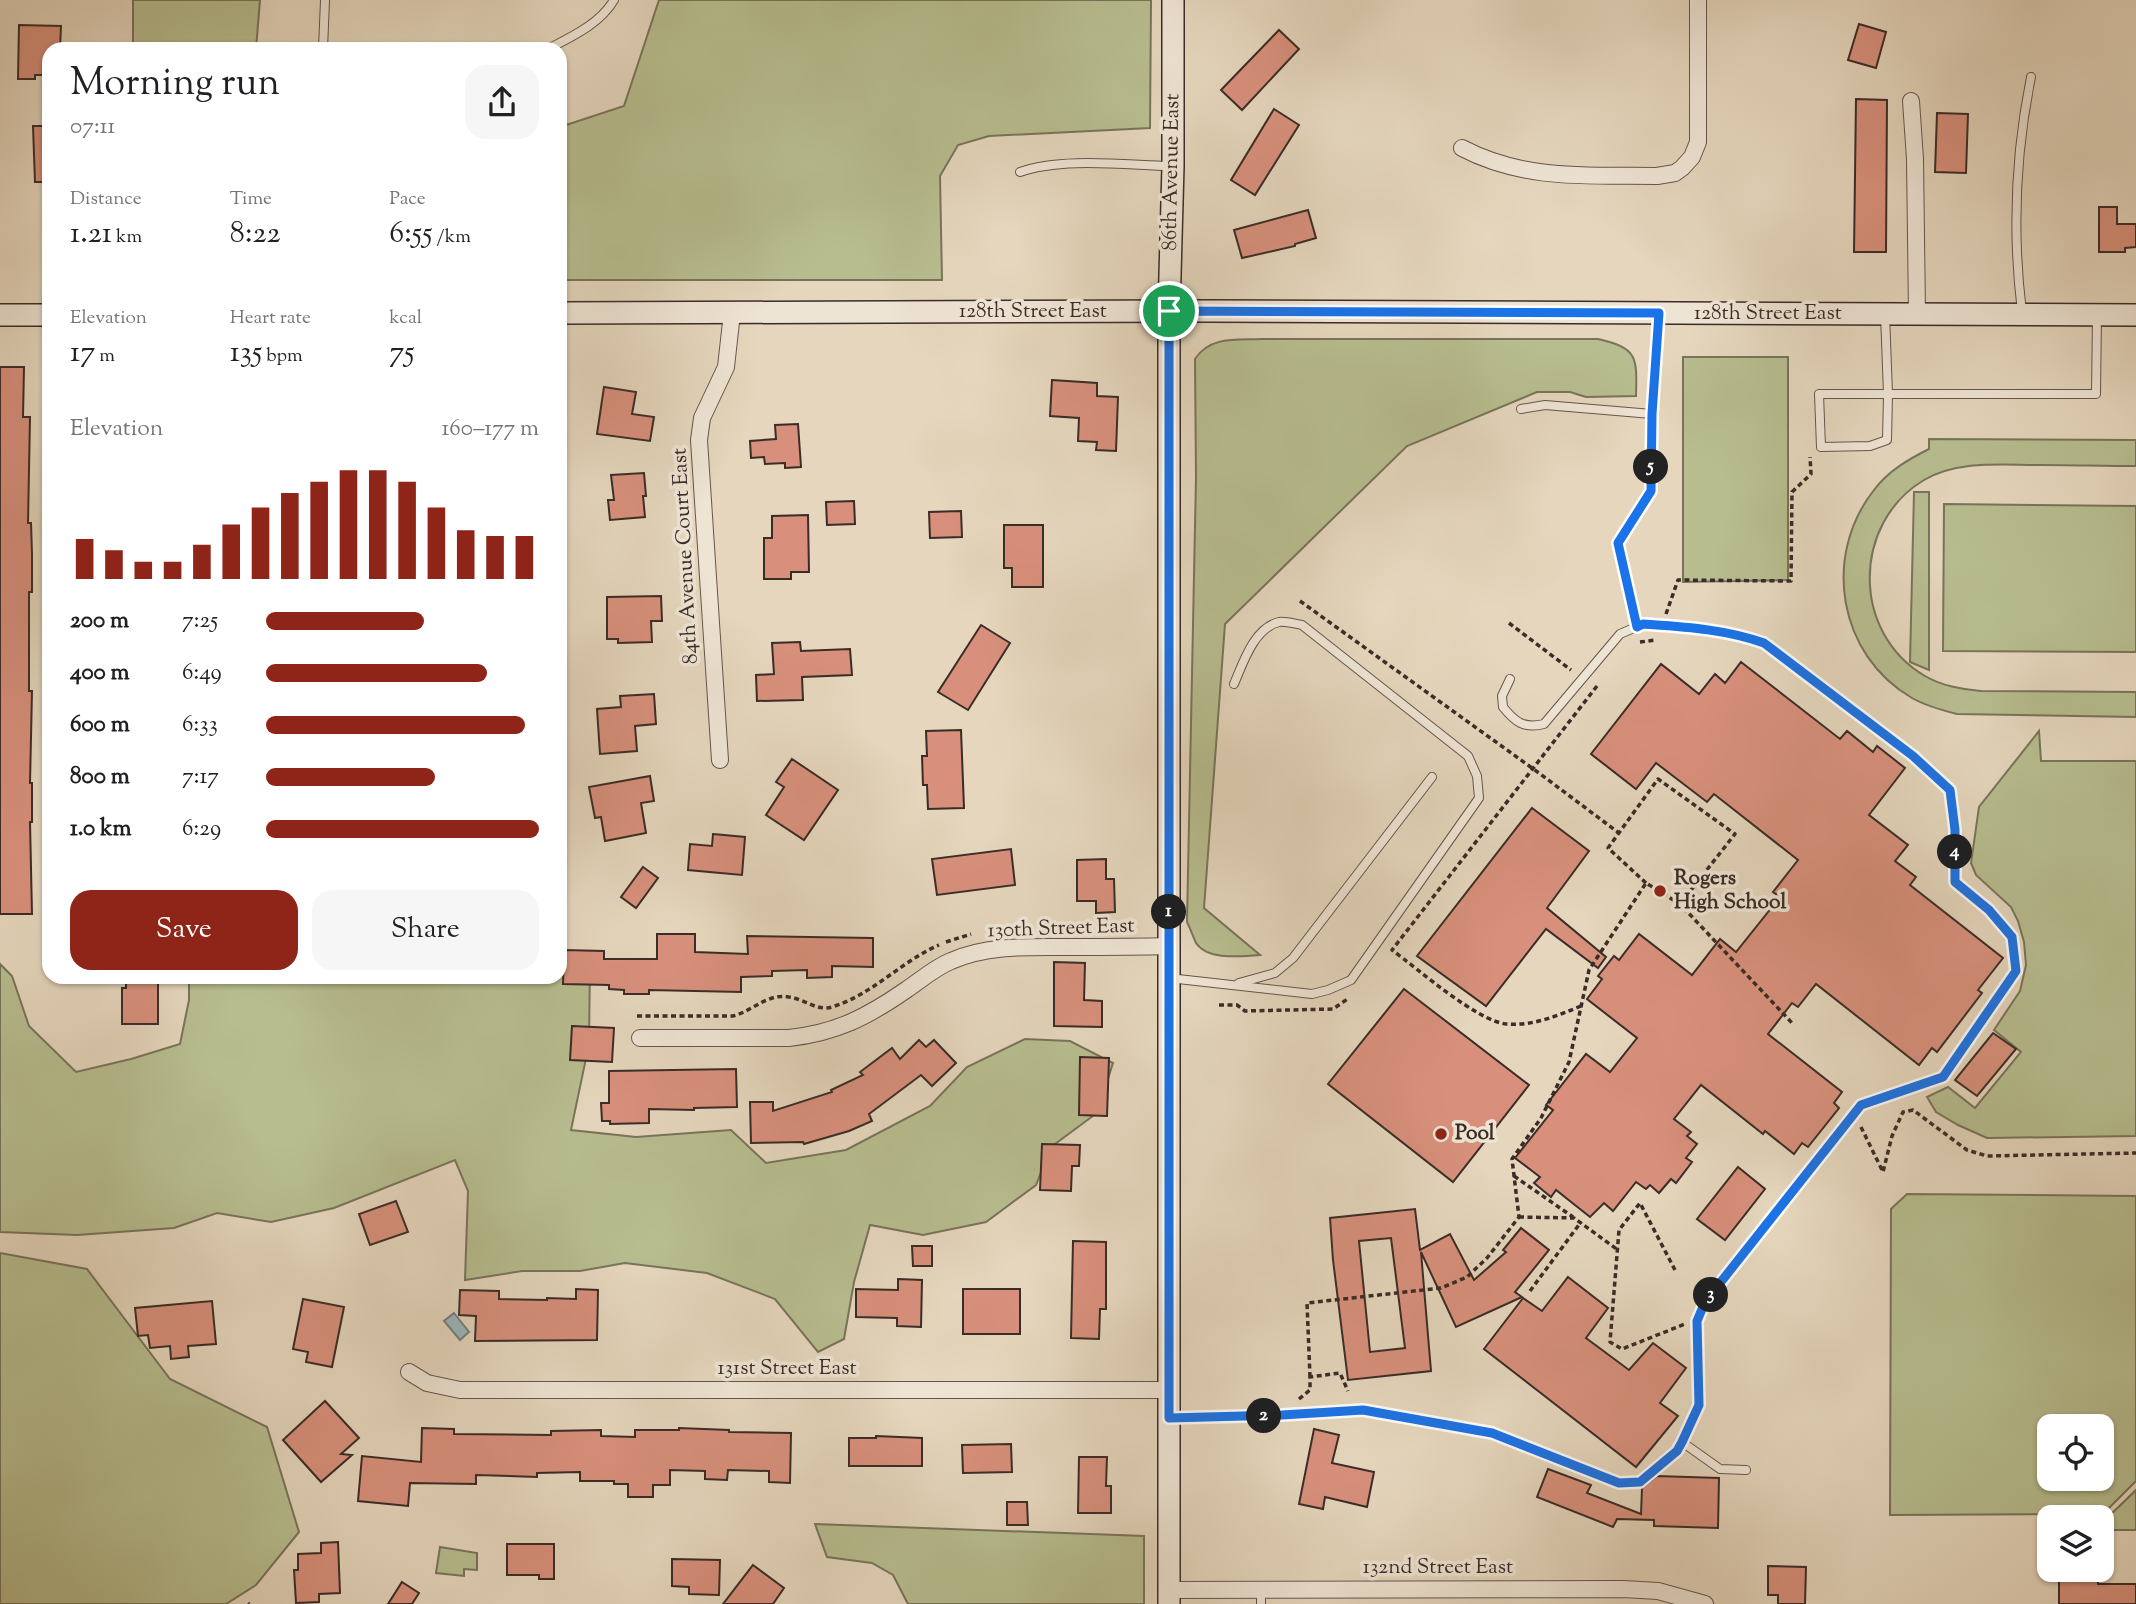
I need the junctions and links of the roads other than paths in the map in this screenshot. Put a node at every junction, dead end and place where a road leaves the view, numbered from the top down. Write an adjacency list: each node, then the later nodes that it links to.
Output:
1 (325, 0): 5 (lane)
2 (614, 0): 6 (lane)
3 (1173, 0): 10 (street, 86th Avenue East)
4 (1698, 0): 9 (street)
5 (323, 42)
6 (562, 42)
7 (2031, 78): 20 (lane)
8 (1911, 101): 17 (street)
9 (1462, 148)
10 (1173, 166): 11 (lane); 12 (street, 86th Avenue East)
11 (1020, 172)
12 (1169, 311): 14 (street, 128th Street East); 15 (street, 128th Street East); 31 (street, 86th Avenue East)
13 (567, 313): 14 (street, 128th Street East)
14 (732, 313): 29 (street, 84th Avenue Court East)
15 (1659, 313): 16 (street, 128th Street East); 25 (lane)
16 (1885, 314): 17 (street, 128th Street East); 23 (lane)
17 (1917, 314): 20 (street, 128th Street East)
18 (0, 315): 19 (street)
19 (42, 315)
20 (2022, 315): 21 (street, 128th Street East)
21 (2097, 315): 22 (street, 128th Street East); 23 (lane)
22 (2136, 316)
23 (1888, 394): 23 (lane)
24 (1521, 409): 25 (lane)
25 (1652, 414): 26 (lane)
26 (1637, 627): 27 (lane); 38 (lane)
27 (1510, 679)
28 (1234, 684): 33 (lane)
29 (720, 760)
30 (1432, 777): 33 (lane)
31 (1169, 946): 32 (street, 86th Avenue East); 34 (street, 130th Street East)
32 (1169, 978): 33 (lane); 36 (street, 86th Avenue East)
33 (1233, 985)
34 (639, 1038)
35 (409, 1372): 36 (street, 131st Street East)
36 (1169, 1390): 37 (street, 86th Avenue East)
37 (1169, 1418): 38 (lane); 40 (street, 86th Avenue East)
38 (1682, 1442): 39 (lane)
39 (1746, 1470)
40 (1169, 1597): 41 (street, 132nd Street East)
41 (1261, 1597): 42 (street, 132nd Street East)
42 (1686, 1601): 43 (street, 132nd Street East)
43 (1705, 1604)

